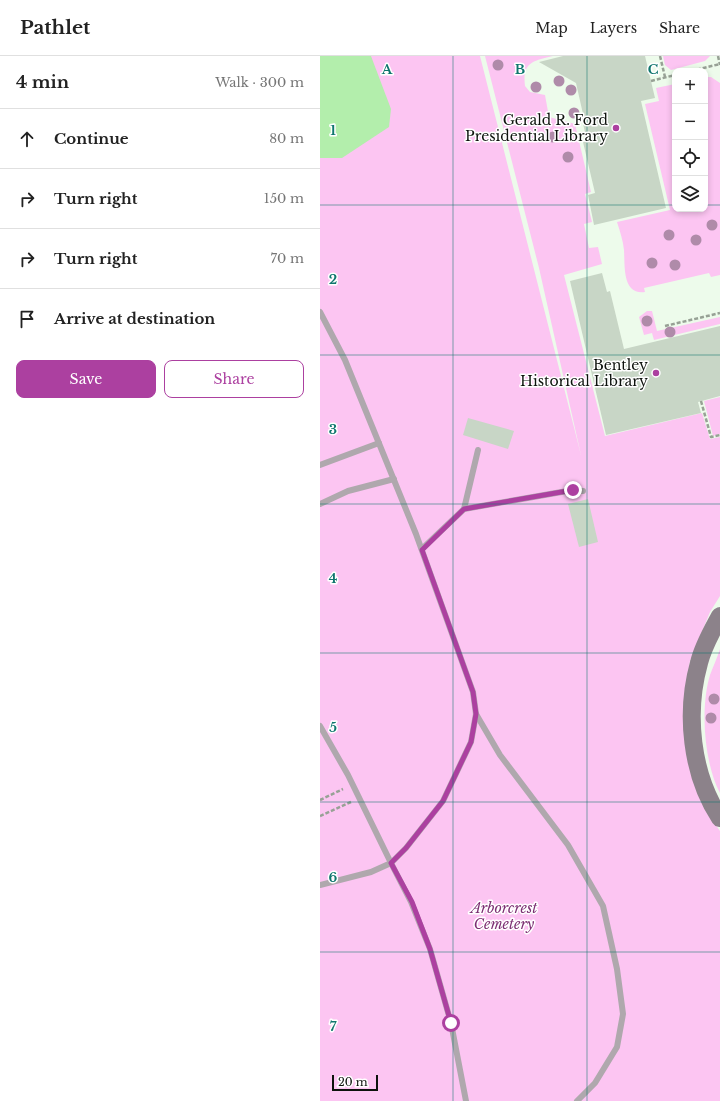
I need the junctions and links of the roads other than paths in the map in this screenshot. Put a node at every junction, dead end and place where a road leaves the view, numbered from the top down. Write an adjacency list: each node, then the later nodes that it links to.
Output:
1 (320, 312): 2 (lane)
2 (379, 443): 4 (lane); 5 (lane)
3 (478, 450): 8 (lane)
4 (320, 465)
5 (394, 479): 7 (lane); 9 (lane)
6 (583, 491): 8 (lane)
7 (320, 504)
8 (464, 509): 9 (lane)
9 (422, 550): 11 (lane)
10 (720, 616): 13 (street)
11 (476, 714): 14 (lane); 17 (lane)
12 (320, 726): 14 (lane)
13 (720, 818)
14 (391, 863): 15 (lane); 16 (lane)
15 (320, 885)
16 (466, 1101)
17 (577, 1101)

